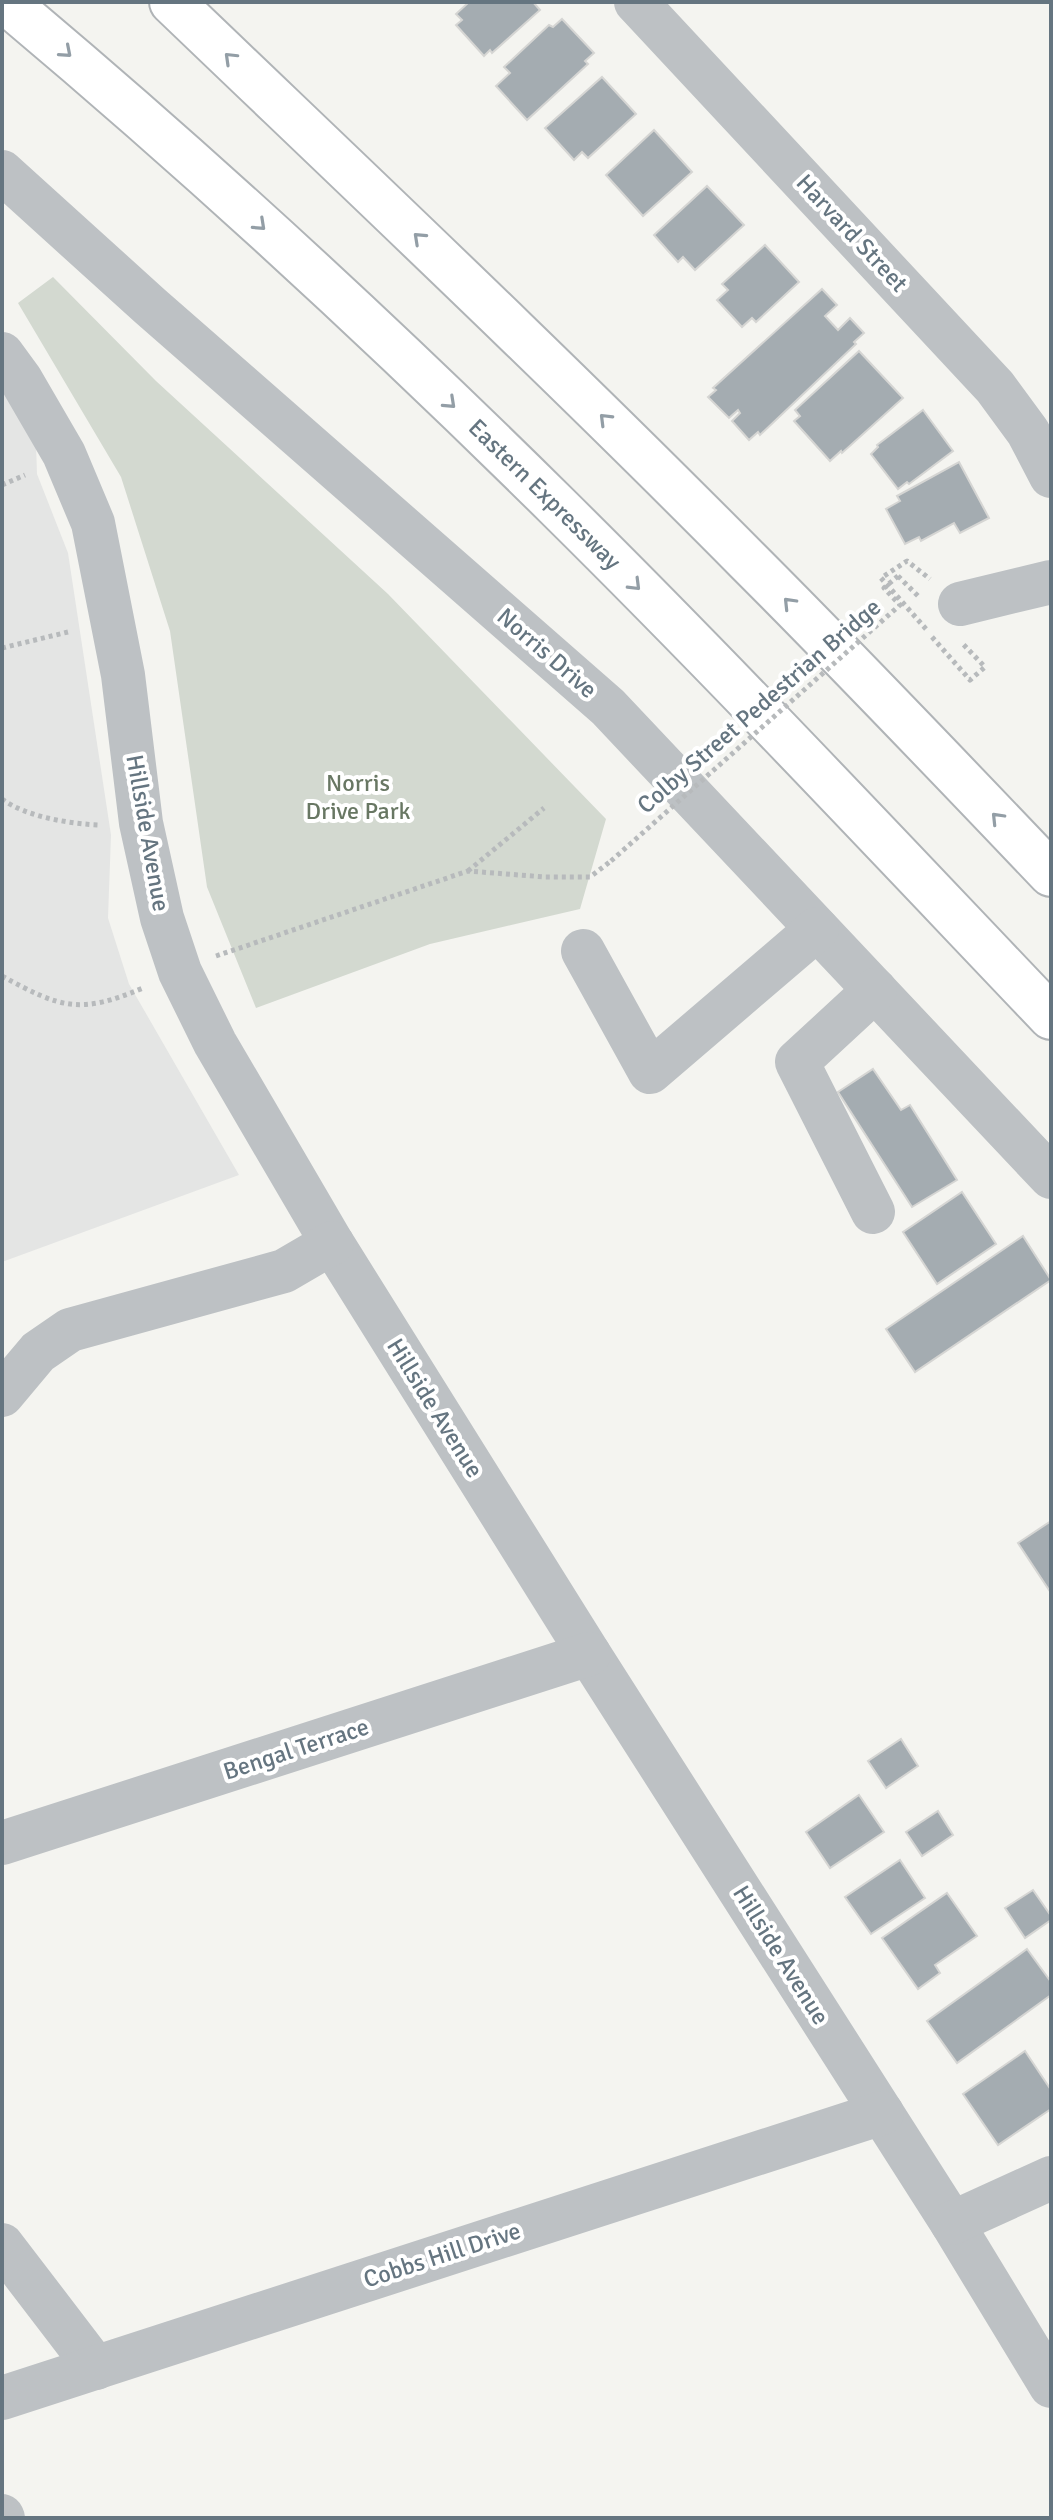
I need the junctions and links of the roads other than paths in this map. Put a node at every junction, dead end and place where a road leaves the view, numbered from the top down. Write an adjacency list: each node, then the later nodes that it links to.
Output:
1 (6, 2): 13 (highway, Eastern Expressway, one-way to 13)
2 (172, 2): 9 (highway, one-way to 2)
3 (636, 2): 6 (street, Harvard Street)
4 (2, 172): 10 (street, Norris Drive)
5 (2, 354): 16 (street, Hillside Avenue)
6 (1051, 476)
7 (1051, 582): 8 (street)
8 (960, 604)
9 (1051, 874)
10 (817, 929): 11 (street); 12 (street, Norris Drive)
11 (583, 951)
12 (875, 990): 14 (street, Norris Drive); 15 (street)
13 (1051, 1017)
14 (1051, 1177)
15 (873, 1212)
16 (332, 1243): 17 (street); 18 (street, Hillside Avenue)
17 (2, 1395)
18 (589, 1654): 19 (street, Bengal Terrace); 20 (street, Hillside Avenue)
19 (2, 1843)
20 (882, 2113): 22 (street, Hillside Avenue); 24 (street, Cobbs Hill Drive)
21 (1051, 2178): 22 (street)
22 (952, 2223): 25 (street, Hillside Avenue)
23 (2, 2245): 24 (street)
24 (96, 2368): 26 (street, Cobbs Hill Drive)
25 (1051, 2386)
26 (2, 2398)

